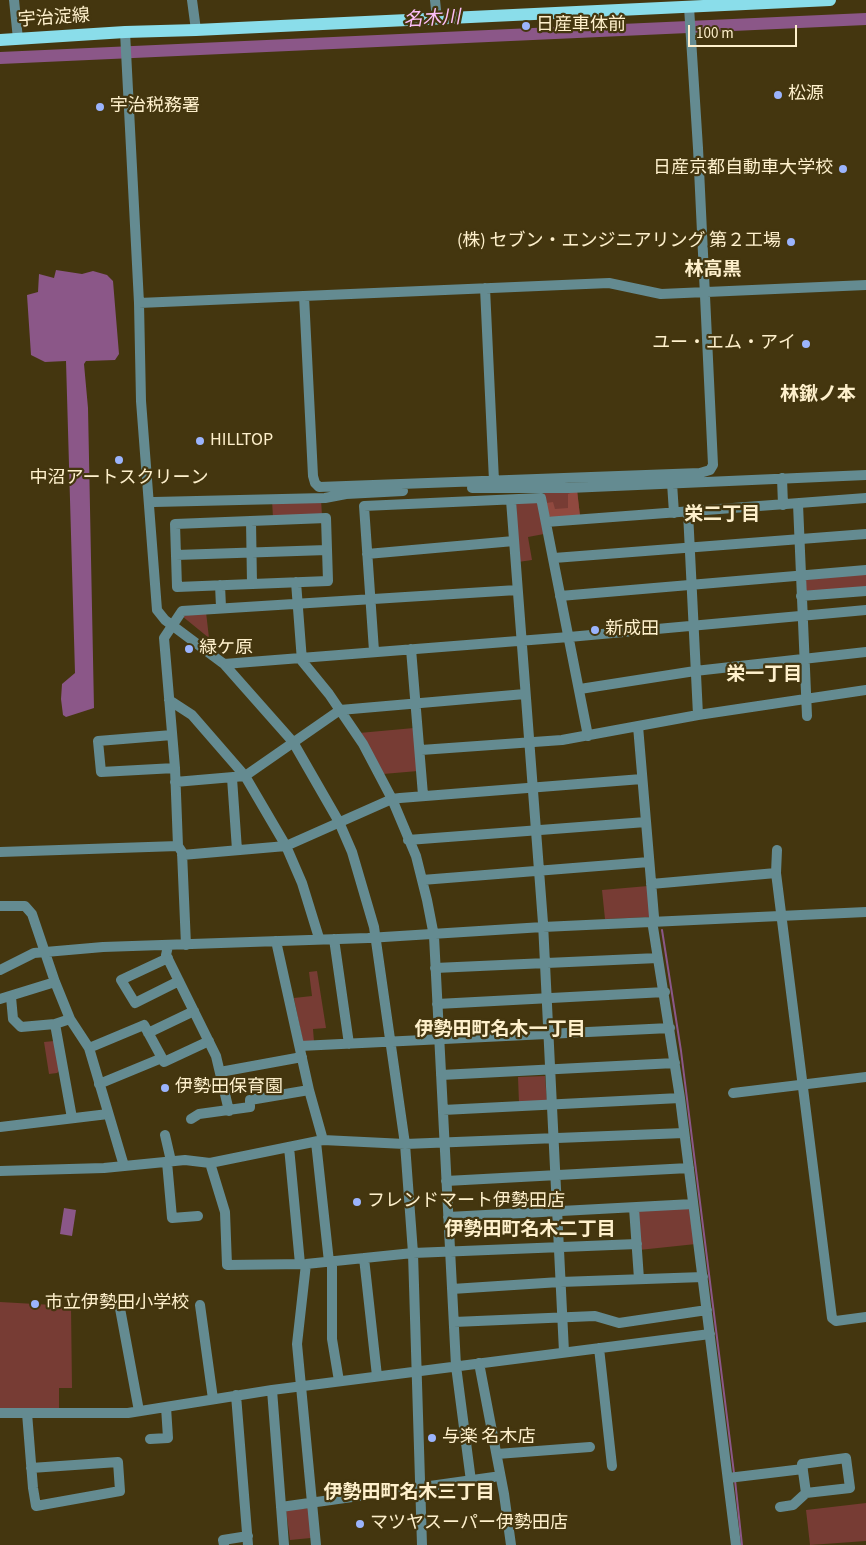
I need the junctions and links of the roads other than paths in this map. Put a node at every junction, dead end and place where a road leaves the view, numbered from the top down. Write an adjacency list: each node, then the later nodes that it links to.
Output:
1 (14, 0): 9 (street)
2 (192, 0): 7 (street)
3 (435, 0): 6 (street)
4 (830, 0): 5 (main road, 宇治淀線)
5 (689, 11): 6 (main road, 宇治淀線); 13 (street)
6 (438, 19): 7 (main road, 宇治淀線)
7 (196, 30): 8 (main road, 宇治淀線)
8 (126, 38): 9 (main road, 宇治淀線); 15 (street)
9 (18, 39): 10 (main road, 宇治淀線)
10 (0, 40)
11 (866, 284): 13 (street)
12 (485, 288): 13 (street); 14 (street); 18 (street)
13 (705, 293): 18 (street)
14 (304, 296): 15 (street); 20 (street)
15 (139, 303): 55 (street)
16 (866, 475): 17 (street)
17 (782, 478): 19 (street); 25 (street)
18 (494, 481): 20 (street)
19 (672, 483): 20 (street); 27 (street)
20 (325, 492): 23 (street); 28 (street)
21 (866, 498): 24 (street)
22 (510, 500): 30 (street); 33 (street); 37 (street)
23 (154, 502)
24 (798, 504): 25 (street); 32 (street)
25 (783, 505): 26 (street)
26 (688, 512): 27 (street); 34 (street)
27 (674, 513): 30 (street)
28 (326, 519): 29 (street); 35 (street)
29 (251, 521): 36 (street); 38 (street)
30 (546, 522): 39 (street)
31 (866, 534): 32 (street)
32 (800, 540): 34 (street); 41 (street)
33 (514, 541): 37 (street); 46 (street)
34 (690, 548): 39 (street); 45 (street)
35 (327, 550): 36 (street); 42 (street)
36 (251, 553): 38 (street); 43 (street)
37 (367, 554): 50 (street)
38 (176, 555): 44 (street)
39 (554, 558): 48 (street)
40 (866, 570): 41 (street)
41 (801, 575): 45 (street); 49 (street)
42 (296, 582): 43 (street); 51 (street)
43 (252, 584): 44 (street)
44 (220, 585): 52 (street)
45 (691, 585): 48 (street); 56 (street)
46 (517, 590): 50 (street); 58 (street)
47 (866, 591): 49 (street)
48 (560, 596): 57 (street)
49 (801, 596): 54 (street)
50 (370, 598): 51 (street); 60 (street)
51 (298, 603): 52 (street); 62 (street)
52 (221, 607): 55 (street)
53 (866, 610): 54 (street)
54 (802, 616): 56 (street); 63 (street)
55 (172, 625): 64 (street); 70 (street)
56 (693, 626): 57 (street); 65 (street)
57 (569, 637): 58 (street); 66 (street)
58 (521, 641): 59 (street); 68 (street)
59 (411, 649): 60 (street); 71 (street)
60 (374, 651): 62 (street)
61 (866, 652): 63 (street)
62 (302, 657): 64 (street); 72 (street)
63 (805, 659): 65 (street); 69 (street)
64 (224, 664): 78 (street)
65 (695, 671): 66 (street); 73 (street)
66 (580, 689): 77 (street)
67 (866, 690): 69 (street)
68 (525, 694): 71 (street); 79 (street)
69 (806, 698): 73 (street); 74 (street)
70 (169, 700): 76 (street); 82 (street)
71 (416, 704): 72 (street); 80 (street)
72 (340, 710): 78 (street); 88 (street)
73 (698, 716): 75 (street)
74 (807, 716)
75 (638, 726): 77 (street); 84 (street)
76 (172, 736): 81 (street); 81 (street)
77 (588, 736): 79 (street)
78 (293, 742): 82 (street); 89 (street)
79 (529, 742): 80 (street); 86 (street)
80 (421, 750): 87 (street)
81 (175, 768): 85 (street)
82 (245, 776): 83 (street); 93 (street)
83 (232, 778): 85 (street); 95 (street)
84 (642, 779): 86 (street); 90 (street)
85 (175, 782): 94 (street)
86 (532, 787): 87 (street); 91 (street)
87 (423, 795): 88 (street)
88 (392, 799): 89 (street); 92 (street)
89 (339, 822): 93 (street); 110 (street)
90 (646, 822): 91 (street); 98 (street)
91 (536, 829): 92 (street); 99 (street)
92 (408, 840): 101 (street)
93 (286, 846): 95 (street); 109 (street)
94 (180, 850): 95 (street); 97 (street); 113 (street)
95 (237, 850)
96 (777, 850): 100 (street)
97 (0, 852)
98 (649, 862): 99 (street); 102 (street)
99 (539, 871): 101 (street); 107 (street)
100 (776, 873): 102 (street); 105 (street)
101 (422, 880): 108 (street)
102 (651, 884): 106 (street)
103 (0, 906): 115 (street)
104 (866, 912): 105 (street)
105 (783, 917): 106 (street); 147 (street)
106 (653, 923): 107 (street); 117 (street)
107 (543, 927): 108 (street); 118 (street)
108 (434, 933): 110 (street); 119 (street)
109 (319, 938): 111 (street); 112 (street)
110 (376, 938): 111 (street); 136 (street)
111 (334, 939): 137 (street)
112 (276, 941): 113 (street); 139 (street)
113 (186, 945): 114 (street)
114 (168, 946): 115 (street); 116 (street)
115 (44, 952): 120 (street); 122 (street)
116 (168, 958): 121 (street); 121 (street)
117 (658, 958): 118 (street); 123 (street)
118 (544, 962): 119 (street); 125 (street)
119 (435, 968): 127 (street)
120 (0, 970)
121 (179, 981): 128 (street)
122 (55, 982): 124 (street); 129 (street)
123 (665, 992): 125 (street); 131 (street)
124 (11, 997): 126 (street); 130 (street)
125 (546, 998): 127 (street); 133 (street)
126 (0, 999)
127 (437, 1004): 134 (street)
128 (194, 1011): 132 (street); 135 (street)
129 (70, 1019): 130 (street); 138 (street)
130 (55, 1024): 155 (street)
131 (670, 1028): 133 (street); 141 (street)
132 (148, 1033): 138 (street); 140 (street)
133 (548, 1034): 134 (street); 142 (street)
134 (439, 1040): 136 (street); 144 (street)
135 (209, 1041): 140 (street); 143 (street)
136 (392, 1042): 137 (street); 163 (street)
137 (349, 1044): 139 (street)
138 (89, 1048): 146 (street)
139 (301, 1052): 143 (street); 148 (street)
140 (162, 1058): 146 (street)
141 (675, 1063): 142 (street); 150 (street)
142 (550, 1070): 144 (street); 151 (street)
143 (220, 1072): 153 (street)
144 (441, 1075): 152 (street)
145 (866, 1077): 147 (street)
146 (99, 1084): 154 (street)
147 (804, 1085): 149 (street); 192 (street)
148 (309, 1090): 153 (street); 161 (street)
149 (733, 1093)
150 (680, 1098): 151 (street); 158 (street)
151 (552, 1105): 152 (street); 160 (street)
152 (443, 1110): 162 (street)
153 (229, 1111): 156 (street)
154 (108, 1114): 155 (street); 167 (street)
155 (72, 1118): 157 (street)
156 (191, 1119)
157 (0, 1126)
158 (684, 1133): 160 (street); 168 (street)
159 (165, 1135): 165 (street)
160 (553, 1138): 162 (street); 170 (street)
161 (320, 1141): 163 (street); 164 (street); 182 (street)
162 (444, 1143): 163 (street); 171 (street)
163 (405, 1144): 180 (street)
164 (289, 1147): 166 (street); 183 (street)
165 (169, 1162): 166 (street); 167 (street); 175 (street)
166 (210, 1163): 183 (street)
167 (124, 1166): 169 (street)
168 (689, 1168): 170 (street); 172 (street)
169 (0, 1171)
170 (555, 1176): 171 (street); 174 (street)
171 (446, 1181): 176 (street)
172 (693, 1204): 173 (street); 184 (street)
173 (634, 1208): 174 (street); 177 (street)
174 (557, 1212): 176 (street); 178 (street)
175 (198, 1216)
176 (448, 1217): 179 (street)
177 (637, 1244): 178 (street); 185 (street)
178 (558, 1246): 179 (street); 186 (street)
179 (450, 1252): 180 (street); 187 (street)
180 (413, 1253): 181 (street); 199 (street)
181 (364, 1258): 182 (street); 200 (street)
182 (330, 1262): 183 (street); 201 (street)
183 (303, 1264): 202 (street)
184 (703, 1277): 185 (street); 190 (street)
185 (639, 1279): 186 (street)
186 (560, 1282): 187 (street); 191 (street)
187 (452, 1289): 193 (street)
188 (119, 1303): 207 (street)
189 (200, 1305): 205 (street)
190 (707, 1310): 191 (street); 194 (street)
191 (562, 1316): 193 (street); 196 (street)
192 (866, 1317)
193 (454, 1322): 198 (street)
194 (710, 1334): 195 (street); 217 (street)
195 (599, 1348): 196 (street); 213 (street)
196 (564, 1352): 197 (street)
197 (480, 1363): 198 (street); 212 (street)
198 (456, 1366): 199 (street); 218 (street)
199 (416, 1371): 200 (street); 219 (street)
200 (377, 1376): 201 (street)
201 (339, 1381): 202 (street)
202 (302, 1386): 203 (street); 221 (street)
203 (272, 1390): 204 (street); 222 (street)
204 (236, 1395): 205 (street); 224 (street)
205 (213, 1399): 206 (street)
206 (166, 1406): 207 (street); 210 (street)
207 (139, 1411): 209 (street)
208 (0, 1413): 209 (street)
209 (27, 1413): 214 (street)
210 (150, 1439)
211 (590, 1448): 212 (street)
212 (497, 1454): 229 (street)
213 (612, 1466)
214 (31, 1468): 214 (street)
215 (803, 1469): 217 (street); 220 (street); 220 (street)
216 (494, 1477): 218 (street)
217 (734, 1477): 230 (street)
218 (471, 1481): 219 (street)
219 (420, 1488): 221 (street); 228 (street)
220 (806, 1493): 223 (street)
221 (313, 1504): 222 (street); 227 (street)
222 (281, 1507): 226 (street)
223 (780, 1507)
224 (248, 1541): 225 (street)
225 (224, 1545)
226 (284, 1545)
227 (316, 1545)
228 (422, 1545)
229 (511, 1545)
230 (736, 1545)

